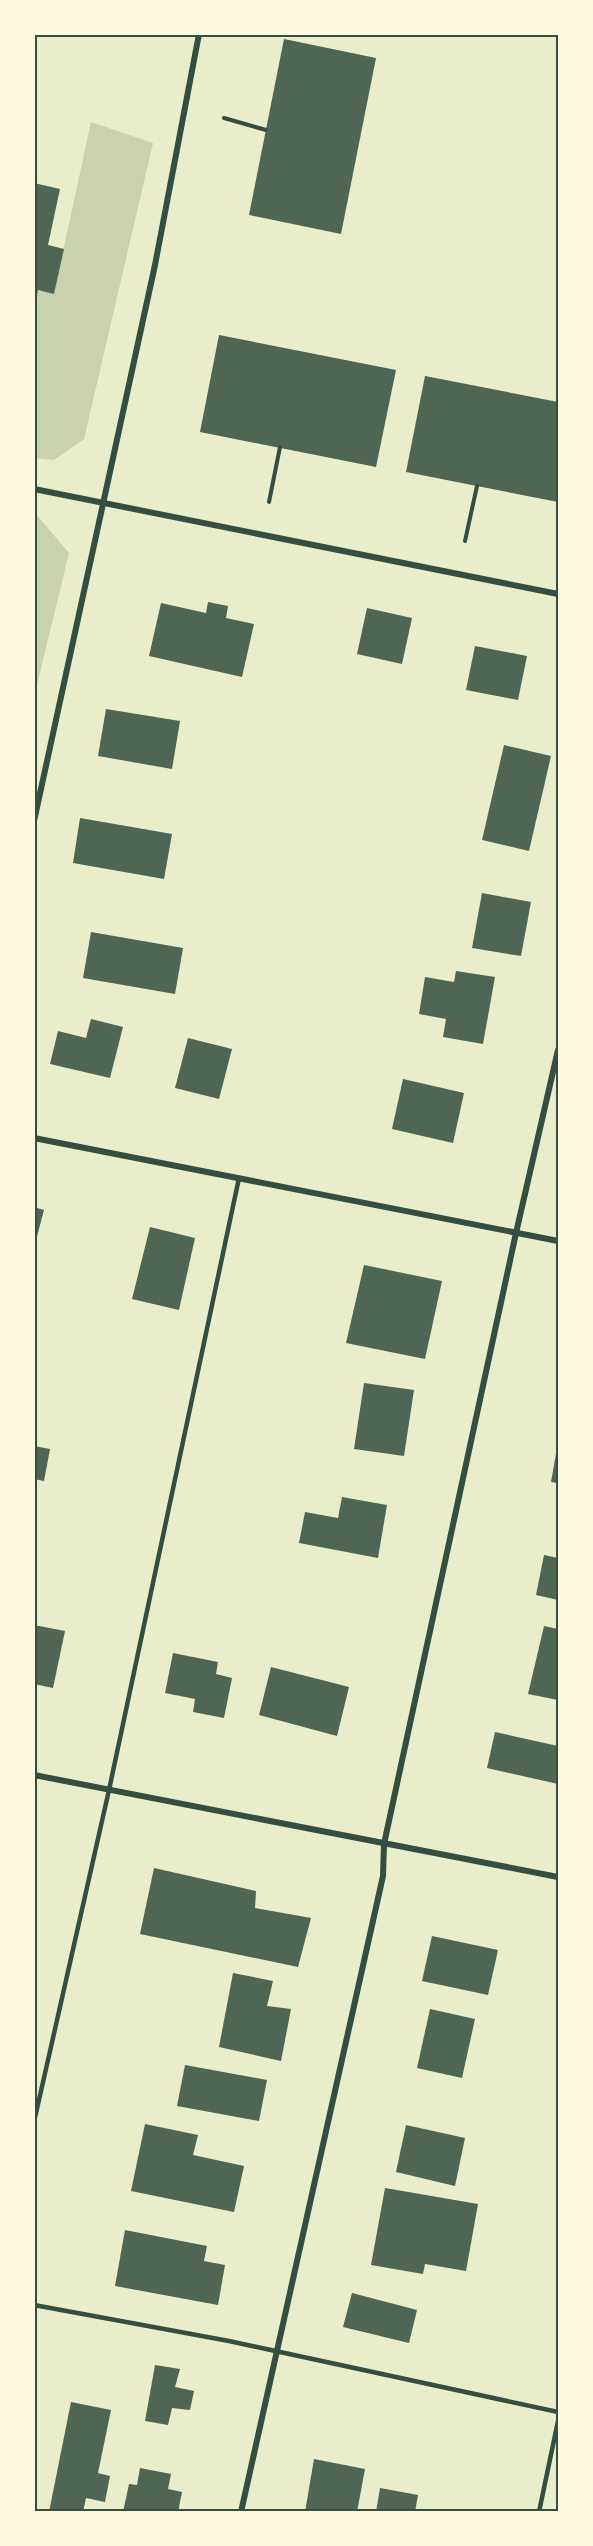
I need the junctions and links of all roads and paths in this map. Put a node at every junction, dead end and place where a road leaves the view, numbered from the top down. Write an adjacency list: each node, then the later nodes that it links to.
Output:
1 (199, 34): 8 (street)
2 (224, 118): 3 (path)
3 (266, 130)
4 (280, 447): 7 (path)
5 (477, 486): 9 (path)
6 (34, 489): 8 (street)
7 (269, 502)
8 (103, 504): 10 (street); 11 (street)
9 (465, 541)
10 (558, 594)
11 (34, 821)
12 (558, 1050): 15 (street)
13 (34, 1138): 14 (street)
14 (239, 1178): 15 (street); 18 (lane)
15 (516, 1233): 16 (street); 19 (street)
16 (558, 1241)
17 (34, 1775): 18 (street)
18 (109, 1790): 19 (street); 21 (lane)
19 (384, 1844): 20 (street); 23 (street)
20 (558, 1877)
21 (34, 2122)
22 (34, 2305): 23 (lane)
23 (277, 2352): 24 (lane); 26 (street)
24 (558, 2412)
25 (558, 2421): 27 (lane)
26 (241, 2511)
27 (539, 2511)

